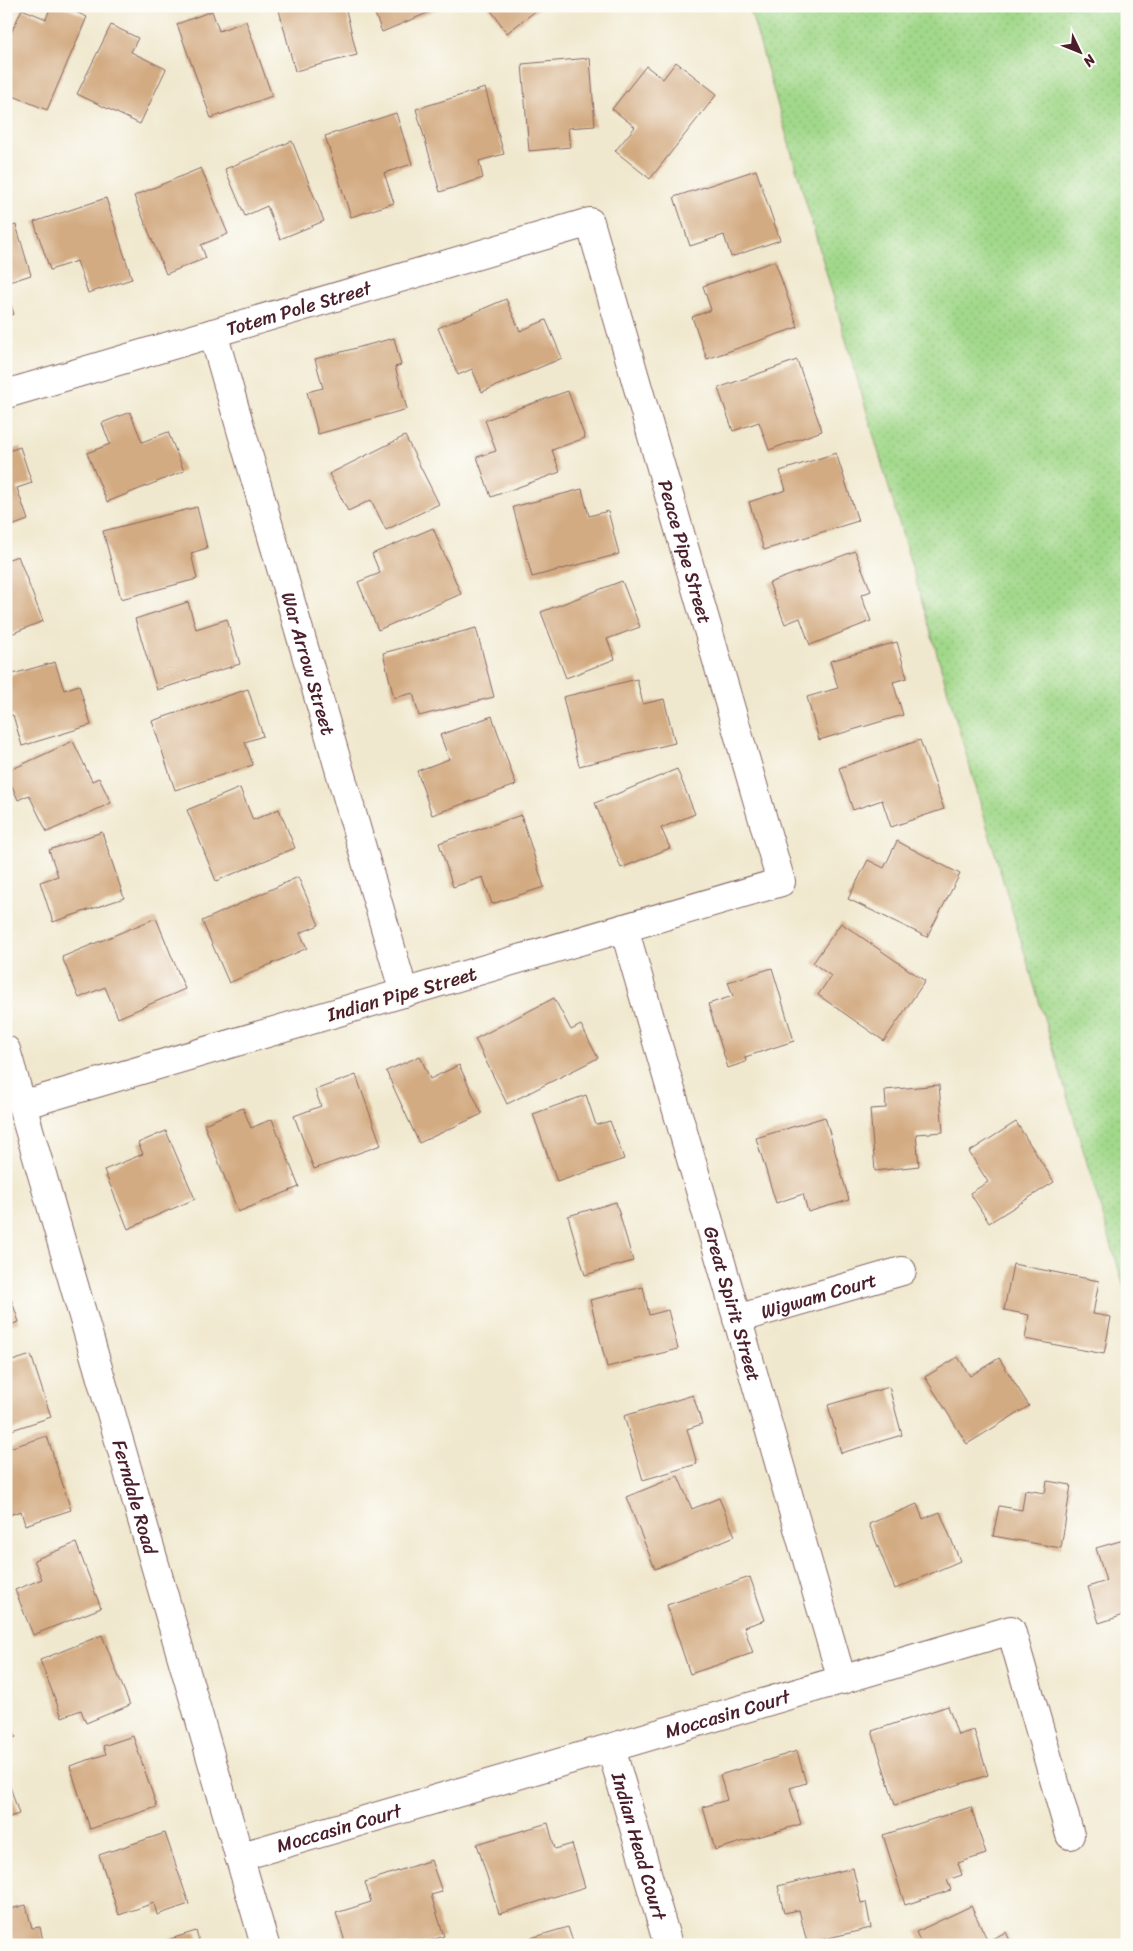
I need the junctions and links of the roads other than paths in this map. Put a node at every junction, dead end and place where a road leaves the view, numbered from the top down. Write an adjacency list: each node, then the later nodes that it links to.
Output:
1 (590, 222): 2 (street, Totem Pole Street); 4 (street, Peace Pipe Street)
2 (213, 333): 3 (street, Totem Pole Street); 6 (street, War Arrow Street)
3 (6, 394)
4 (781, 882): 5 (street, Indian Pipe Street)
5 (624, 928): 6 (street, Indian Pipe Street); 10 (street, Great Spirit Street)
6 (404, 993): 8 (street, Indian Pipe Street)
7 (6, 1050): 8 (street, Ferndale Road)
8 (22, 1105): 14 (street, Ferndale Road)
9 (902, 1271): 10 (street, Wigwam Court)
10 (737, 1319): 11 (street, Great Spirit Street)
11 (842, 1680): 12 (street, Moccasin Court); 13 (street, Moccasin Court)
12 (611, 1748): 14 (street, Moccasin Court); 16 (street, Indian Head Court)
13 (1070, 1834)
14 (239, 1857): 15 (street, Ferndale Road)
15 (265, 1945)
16 (668, 1945)

